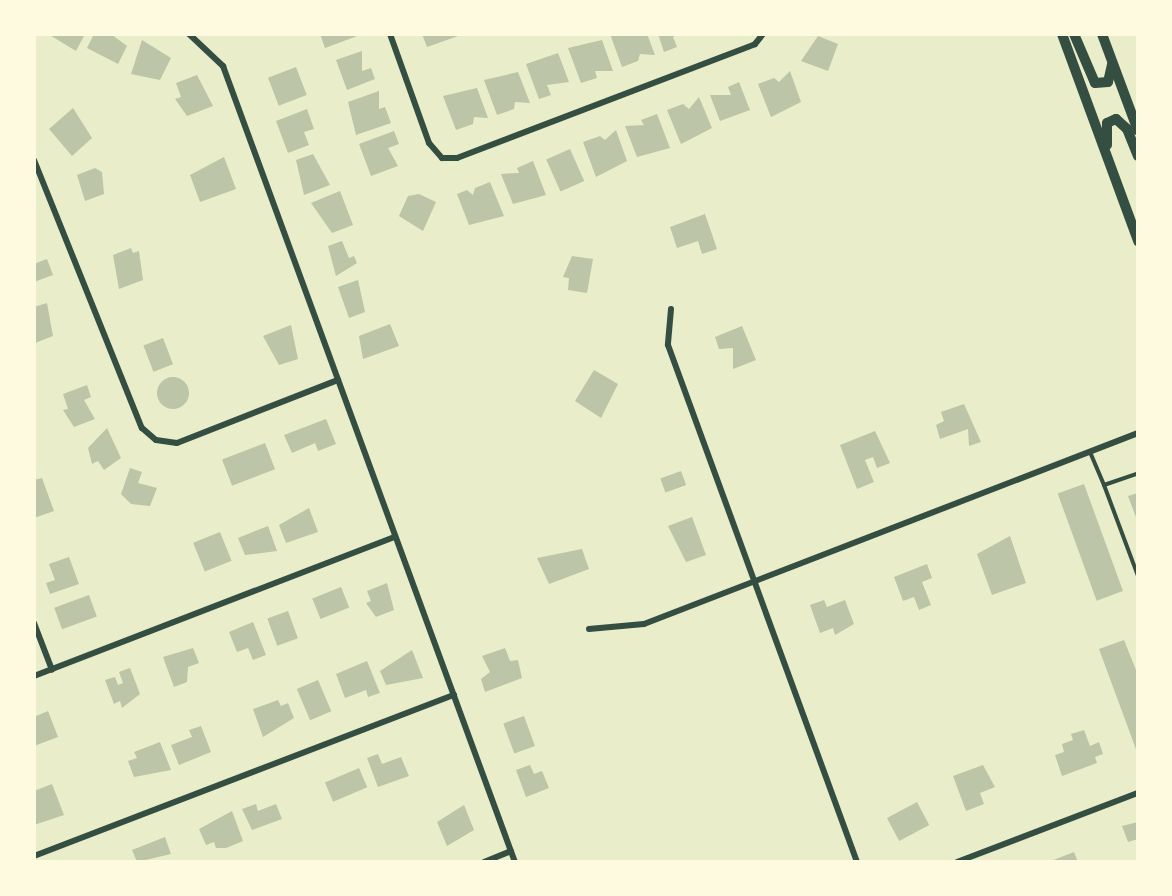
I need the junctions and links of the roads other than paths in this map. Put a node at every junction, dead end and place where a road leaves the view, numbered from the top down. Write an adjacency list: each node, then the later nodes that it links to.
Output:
1 (189, 34): 16 (street)
2 (390, 34): 3 (street)
3 (763, 34)
4 (942, 34): 5 (lane)
5 (960, 34)
6 (1062, 34): 12 (main road)
7 (1074, 34): 9 (main road)
8 (1102, 34): 9 (main road)
9 (1112, 62): 10 (main road)
10 (1137, 131)
11 (1137, 156): 12 (main road)
12 (1108, 157): 14 (main road)
13 (34, 160): 16 (street)
14 (1137, 241)
15 (671, 309): 23 (street)
16 (338, 380): 21 (street)
17 (1137, 433): 18 (street)
18 (1090, 452): 20 (lane); 23 (street)
19 (1137, 473): 20 (lane)
20 (1104, 485): 22 (lane)
21 (395, 537): 28 (street); 30 (street)
22 (1137, 576)
23 (757, 580): 27 (street); 36 (street)
24 (1137, 619): 26 (lane)
25 (34, 623): 28 (street)
26 (1137, 625)
27 (589, 629)
28 (52, 670): 29 (street)
29 (34, 676)
30 (454, 695): 32 (street); 33 (street)
31 (1137, 793): 37 (street)
32 (511, 851): 34 (street); 35 (street)
33 (34, 856)
34 (484, 861)
35 (515, 861)
36 (857, 861)
37 (957, 861)

